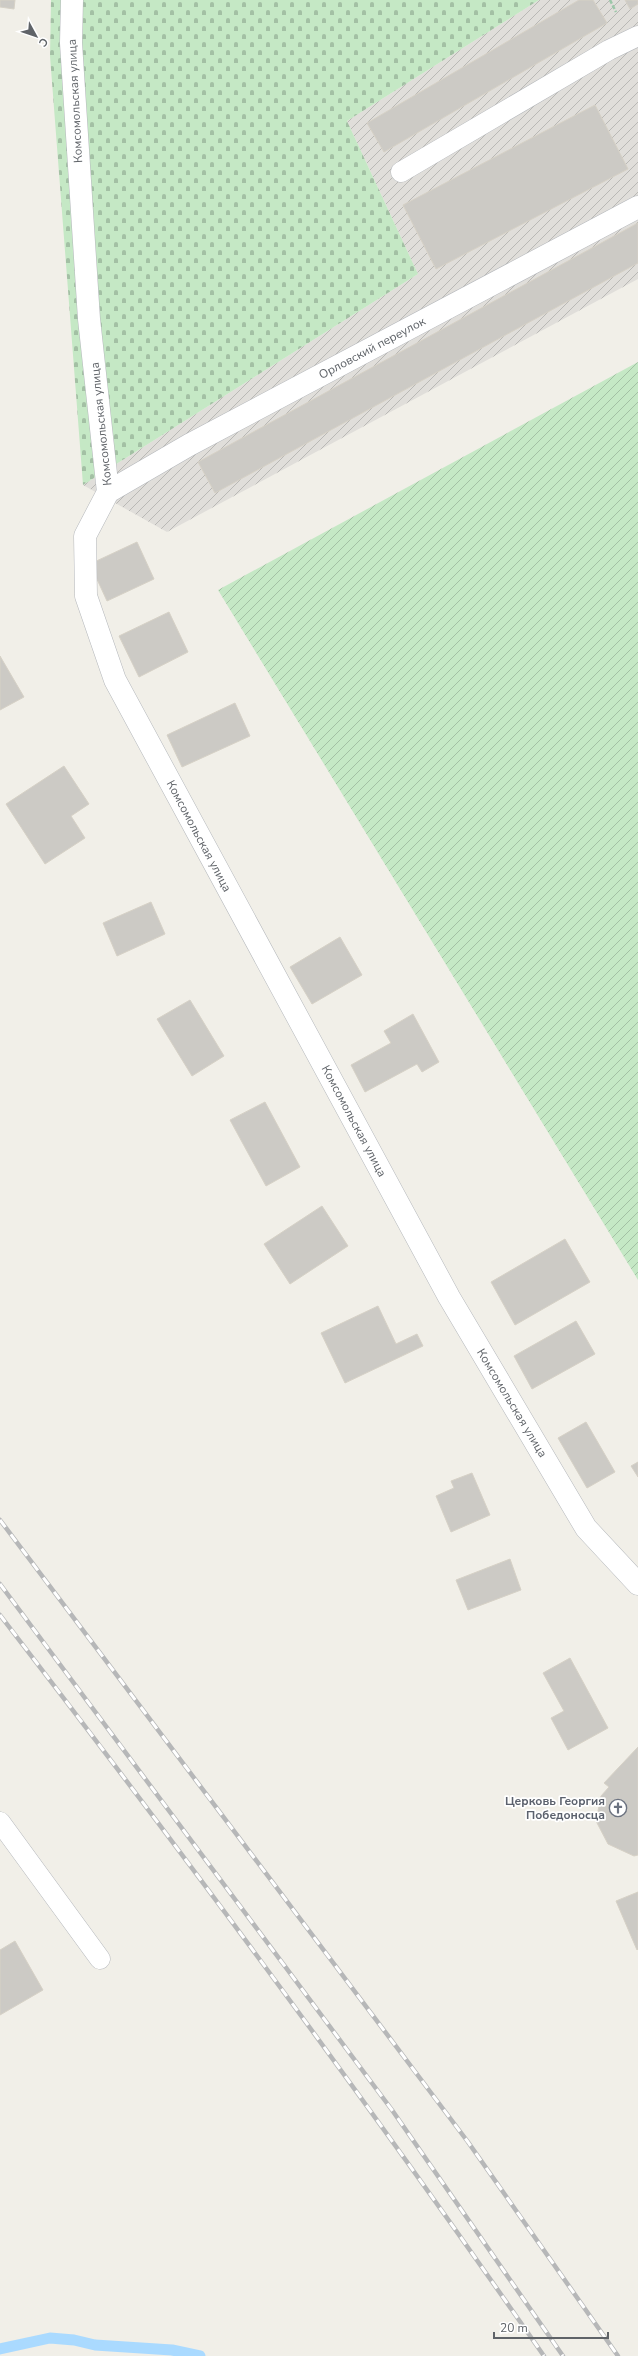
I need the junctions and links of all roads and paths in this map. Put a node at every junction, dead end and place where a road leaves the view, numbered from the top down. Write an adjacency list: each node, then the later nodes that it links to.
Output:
1 (72, 0): 5 (street, Комсомольская улица)
2 (638, 36): 3 (lane)
3 (401, 172)
4 (638, 207): 5 (street, Орловский переулок)
5 (108, 492): 6 (street, Комсомольская улица)
6 (638, 1584)
7 (0, 1822): 8 (lane)
8 (100, 1959)

